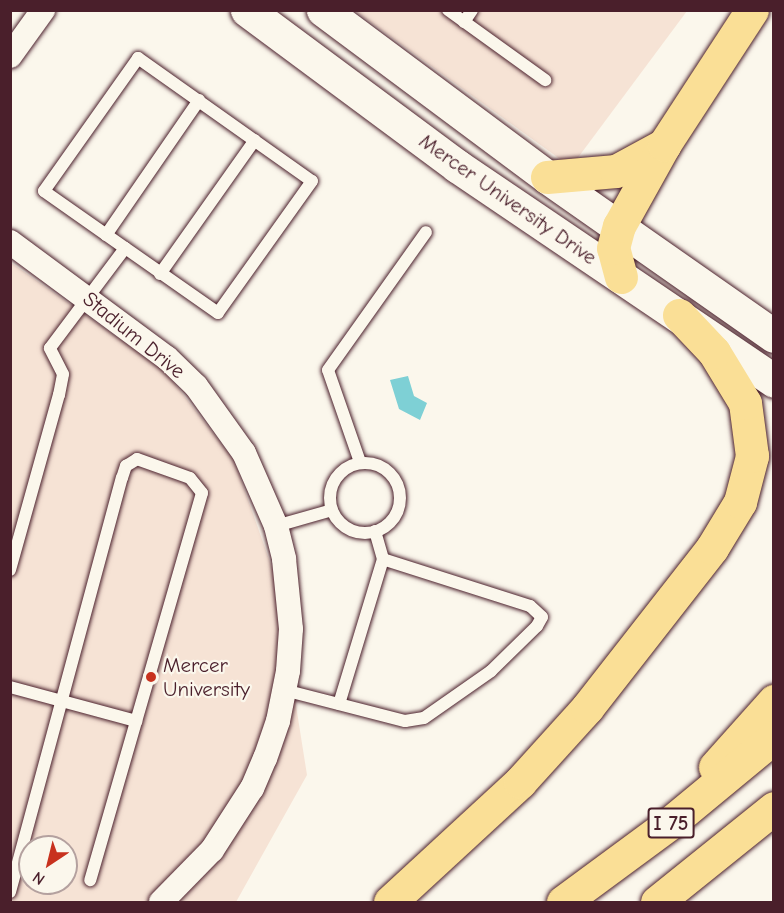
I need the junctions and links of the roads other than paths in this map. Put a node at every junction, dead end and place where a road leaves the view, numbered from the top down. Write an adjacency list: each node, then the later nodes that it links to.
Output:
1 (43, 10): 8 (street)
2 (247, 10): 20 (street, Mercer University Drive)
3 (323, 10): 13 (street, Mercer University Drive)
4 (448, 10): 7 (lane)
5 (472, 10): 7 (lane)
6 (752, 10): 12 (highway)
7 (464, 22): 9 (lane)
8 (10, 56)
9 (545, 80)
10 (199, 100): 11 (lane); 16 (lane); 16 (lane)
11 (255, 140): 19 (lane); 19 (lane)
12 (664, 145): 13 (highway); 14 (highway)
13 (547, 177): 14 (street, Mercer University Drive)
14 (620, 226): 20 (highway); 23 (street, Mercer University Drive)
15 (426, 232): 25 (lane)
16 (106, 235): 18 (lane)
17 (10, 242): 21 (street, Stadium Drive)
18 (125, 248): 19 (lane); 21 (lane)
19 (160, 273)
20 (621, 277): 22 (street, Mercer University Drive)
21 (87, 297): 27 (street, Stadium Drive); 30 (lane)
22 (680, 315): 24 (street, Mercer University Drive); 43 (highway)
23 (774, 336)
24 (774, 381)
25 (360, 462): 26 (lane); 28 (lane)
26 (332, 510): 27 (lane); 28 (lane)
27 (276, 526): 32 (street, Stadium Drive)
28 (375, 531): 29 (lane)
29 (383, 559): 35 (lane); 35 (lane)
30 (10, 570)
31 (10, 687): 33 (lane)
32 (284, 690): 35 (lane); 42 (street, Stadium Drive)
33 (62, 701): 36 (lane); 36 (lane); 41 (lane)
34 (774, 701): 39 (highway)
35 (339, 704)
36 (136, 721): 40 (lane)
37 (774, 737): 39 (highway, I 75)
38 (774, 808): 45 (highway, I 75)
39 (670, 824): 44 (highway, I 75)
40 (90, 880)
41 (10, 892)
42 (161, 903)
43 (390, 903)
44 (563, 903)
45 (657, 903)

